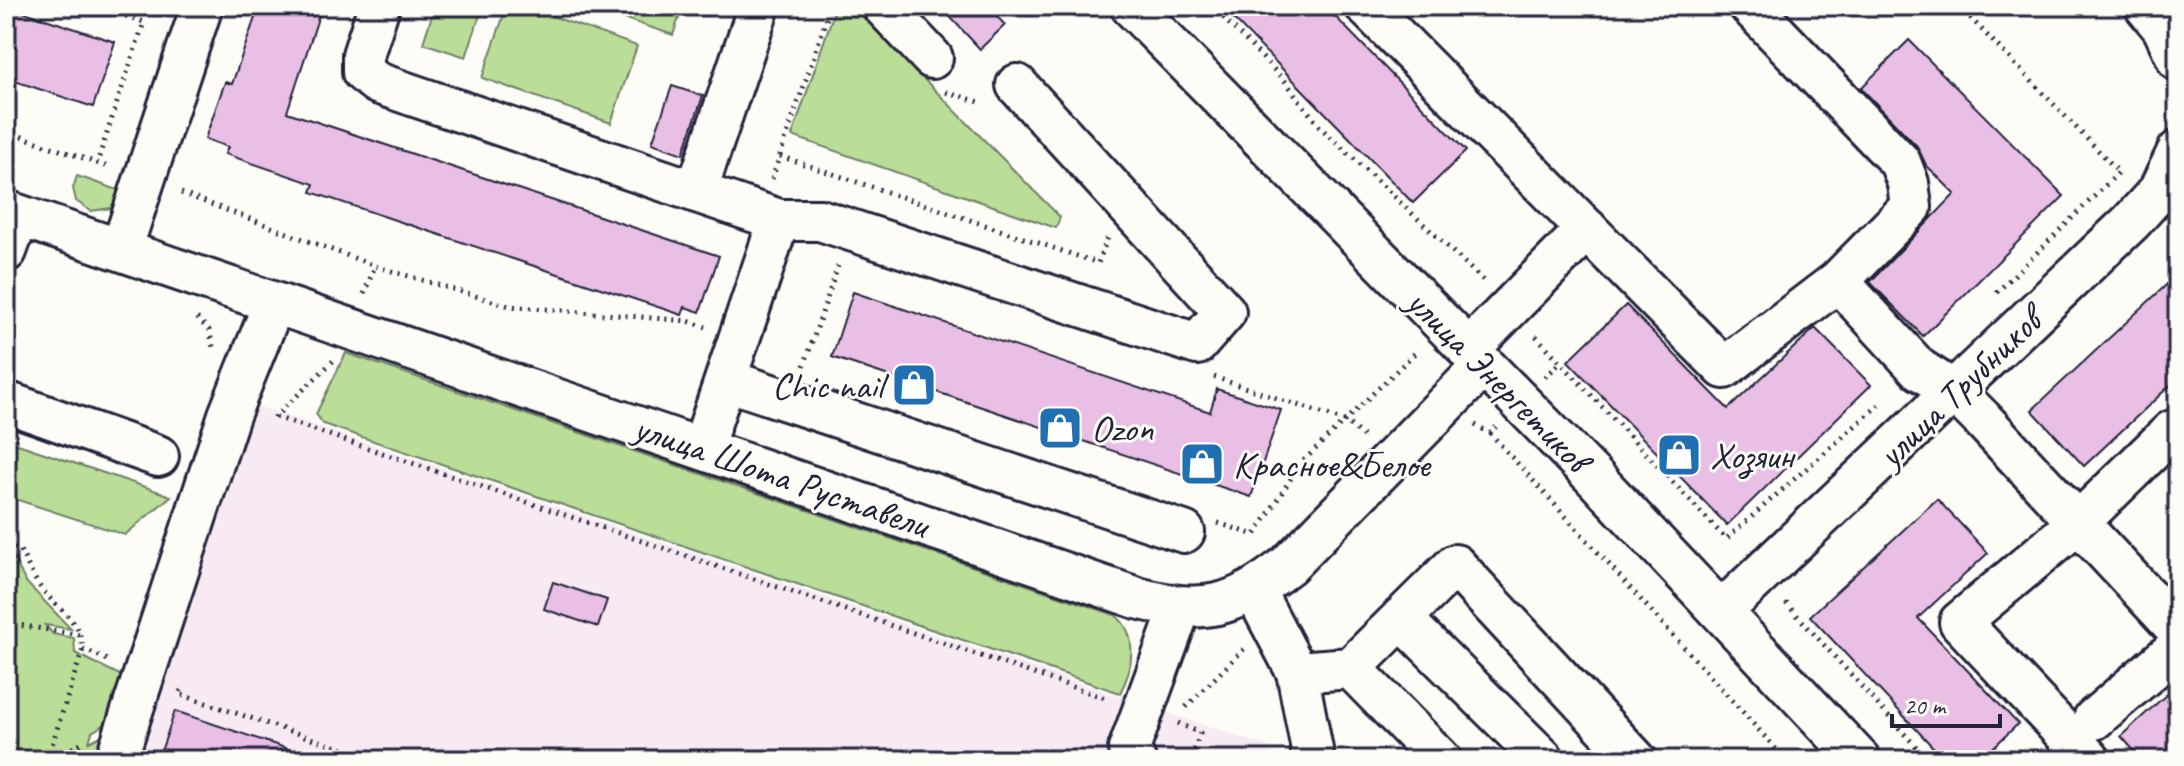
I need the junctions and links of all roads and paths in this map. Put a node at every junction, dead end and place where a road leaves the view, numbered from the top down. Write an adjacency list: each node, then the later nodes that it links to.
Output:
1 (95, 6): 19 (path)
2 (379, 6): 21 (street)
3 (759, 6): 21 (street)
4 (831, 6): 18 (path)
5 (883, 6): 14 (street)
6 (1131, 6): 38 (street, улица Энергетиков)
7 (1212, 6): 32 (path)
8 (1366, 6): 24 (street)
9 (1750, 6): 29 (street)
10 (1959, 6): 31 (path)
11 (2145, 6): 13 (street)
12 (199, 7): 20 (street)
13 (2178, 60)
14 (935, 74): 15 (path)
15 (1004, 99): 22 (street)
16 (6, 131): 19 (path)
17 (2178, 151): 41 (street, улица Трубников)
18 (780, 156): 22 (path); 25 (path)
19 (97, 163): 20 (path)
20 (144, 179): 26 (street); 28 (path)
21 (696, 192): 22 (street)
22 (770, 217): 35 (street)
23 (10, 226): 26 (street, улица Шота Руставели)
24 (1587, 229): 29 (street); 32 (street, улица Шота Руставели)
25 (1109, 234)
26 (121, 250): 30 (street, улица Шота Руставели)
27 (842, 252): 42 (path)
28 (375, 266): 34 (path); 35 (path)
29 (1838, 281): 39 (street)
30 (274, 303): 34 (street, улица Шота Руставели); 44 (street)
31 (1986, 303)
32 (1512, 307): 38 (street, улица Шота Руставели); 39 (path)
33 (188, 309): 37 (path)
34 (350, 329): 45 (path); 48 (street, улица Шота Руставели)
35 (740, 338): 40 (street)
36 (1420, 348): 51 (path)
37 (215, 355)
38 (1476, 358): 53 (street, улица Шота Руставели); 56 (street, улица Энергетиков)
39 (1919, 369): 41 (street)
40 (726, 380): 42 (street); 48 (street)
41 (1955, 392): 50 (street); 56 (street, улица Трубников)
42 (792, 401): 51 (street)
43 (6, 402): 49 (street)
44 (229, 415): 45 (path); 68 (street)
45 (276, 417): 65 (path)
46 (1490, 433): 75 (path)
47 (2178, 437): 50 (street)
48 (702, 449): 55 (street, улица Шота Руставели)
49 (158, 456)
50 (2078, 523): 59 (street); 78 (street)
51 (1197, 526)
52 (6, 548): 60 (path)
53 (1255, 592): 55 (street, улица Шота Руставели); 63 (street)
54 (1783, 600): 77 (path)
55 (1180, 609): 65 (street)
56 (1722, 611): 76 (street, улица Энергетиков)
57 (1401, 618): 62 (street); 73 (street); 74 (street)
58 (6, 623): 60 (path)
59 (2178, 630)
60 (82, 635): 67 (path)
61 (2178, 647): 66 (street)
62 (1351, 668): 63 (street); 72 (street)
63 (1297, 672): 71 (street)
64 (183, 682): 69 (path)
65 (1142, 710): 70 (street)
66 (2094, 719)
67 (47, 760)
68 (116, 760)
69 (376, 760)
70 (1135, 760)
71 (1314, 760)
72 (1441, 760)
73 (1544, 760)
74 (1636, 760)
75 (1786, 760)
76 (1860, 760)
77 (1928, 760)
78 (2090, 760)

